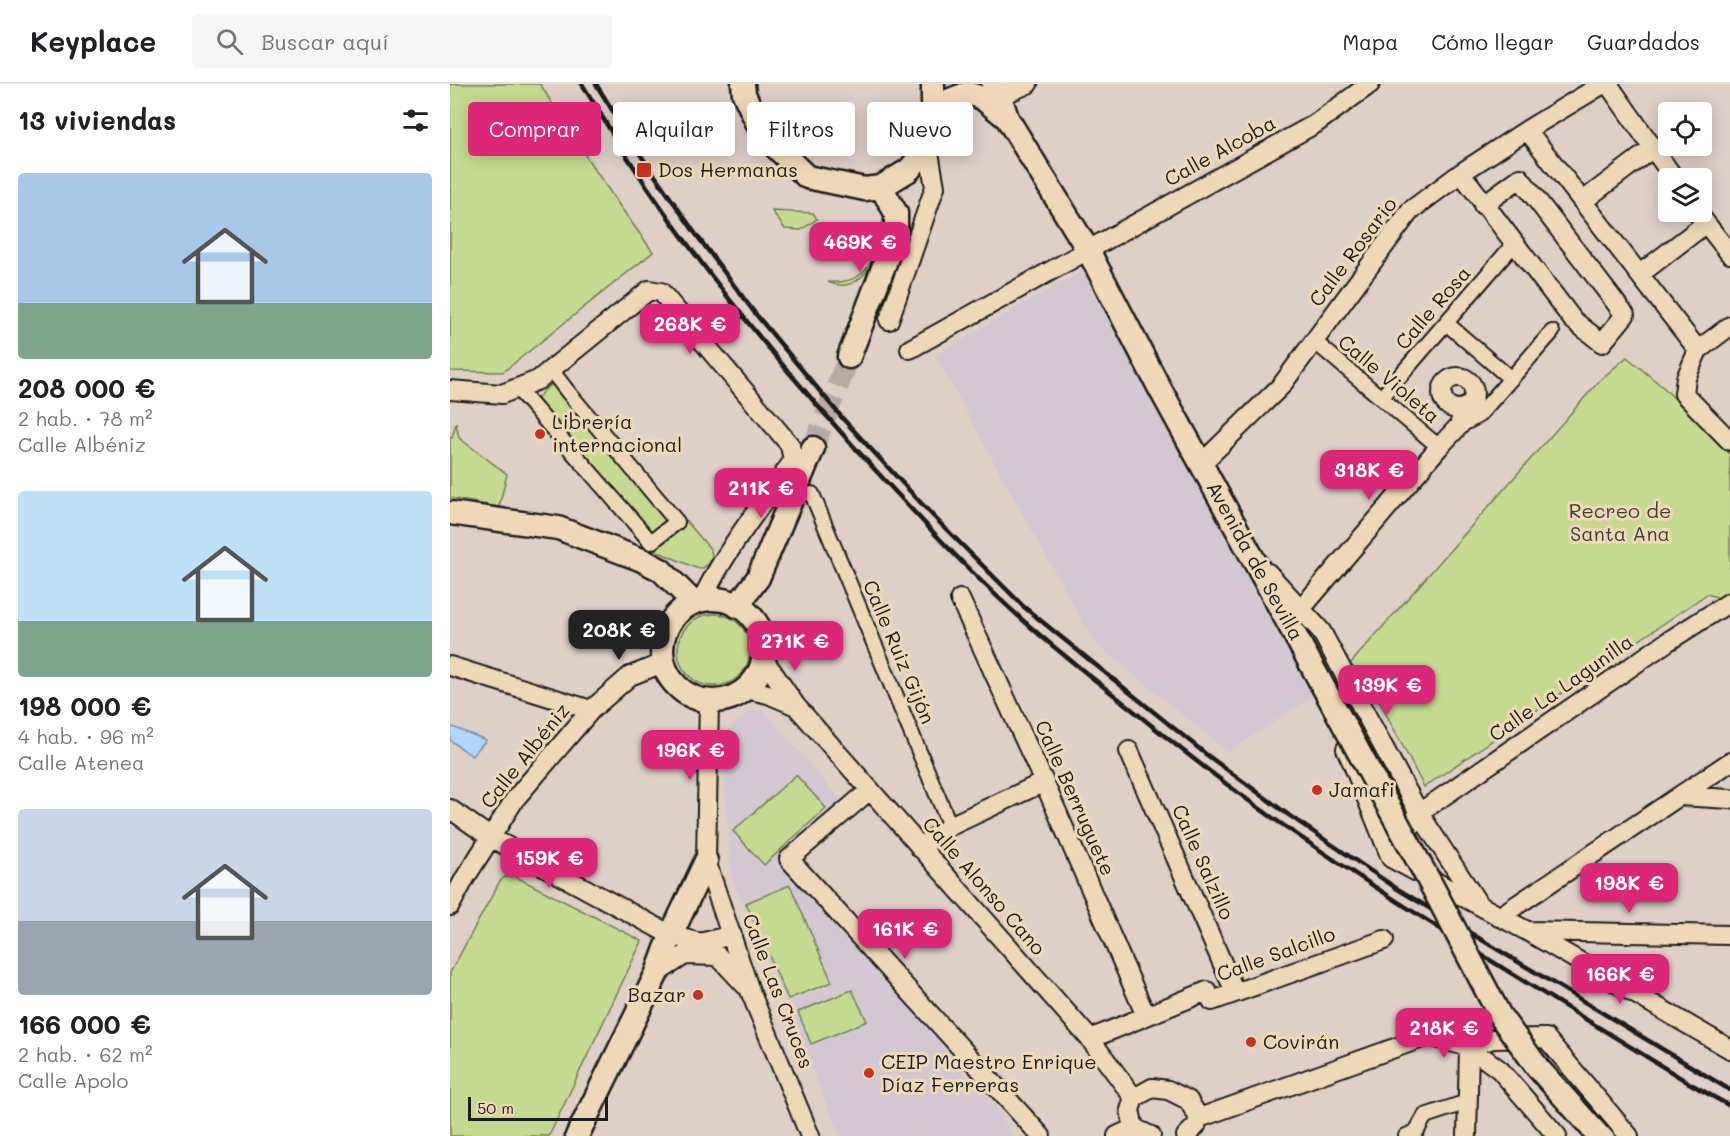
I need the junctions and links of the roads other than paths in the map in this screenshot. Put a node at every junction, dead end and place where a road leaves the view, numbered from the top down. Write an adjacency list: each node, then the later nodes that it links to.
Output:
1 (743, 84): 17 (street)
2 (933, 84): 8 (street)
3 (1028, 84): 7 (street)
4 (1370, 84): 23 (street, Calle Alcoba)
5 (1603, 84): 11 (street, Calle Rosario)
6 (1608, 84): 12 (street)
7 (996, 90): 10 (street, Avenida de Sevilla)
8 (933, 102)
9 (948, 102): 10 (street, Avenida de Sevilla)
10 (1007, 118): 23 (street, Avenida de Sevilla)
11 (1527, 130): 16 (street, Calle Rosario); 18 (street)
12 (1653, 148): 15 (street); 18 (street)
13 (921, 156): 17 (street)
14 (930, 156): 26 (street)
15 (1667, 168)
16 (1461, 173): 19 (street); 30 (street, Calle Rosario)
17 (881, 187): 33 (street)
18 (1583, 201): 25 (street)
19 (1483, 205): 22 (street); 22 (street)
20 (1697, 222): 25 (street)
21 (1704, 222): 24 (street)
22 (1514, 244): 27 (street, Calle Rosa)
23 (1088, 250): 31 (street, Calle Alcoba); 44 (street, Avenida de Sevilla)
24 (1730, 254)
25 (1640, 274): 32 (street)
26 (889, 321)
27 (1446, 323): 35 (street); 38 (street, Calle Rosa)
28 (1730, 326): 32 (street)
29 (1552, 332): 35 (street)
30 (1314, 341): 38 (street, Calle Violeta); 44 (street, Calle Rosario)
31 (909, 349)
32 (1698, 350): 41 (street)
33 (849, 357)
34 (551, 370): 36 (street); 36 (street); 49 (street)
35 (1511, 379): 40 (street)
36 (517, 388): 37 (street)
37 (450, 390)
38 (1381, 398): 42 (street, Calle Violeta)
39 (1464, 408): 40 (street)
40 (1459, 426): 42 (street)
41 (1730, 441)
42 (1439, 447): 52 (street)
43 (813, 448): 51 (street)
44 (1202, 464): 47 (street, Avenida de Sevilla)
45 (812, 494): 68 (street, Calle Ruiz Gijón)
46 (450, 513): 49 (street)
47 (1257, 566): 52 (street); 71 (street); 102 (street, Avenida de Sevilla, bridge)
48 (960, 599): 62 (street, Calle Berruguete)
49 (698, 601): 51 (street); 54 (street)
50 (1730, 602): 67 (street, Calle La Lagunilla)
51 (737, 606): 53 (street)
52 (1301, 609): 67 (street)
53 (764, 658): 56 (street); 58 (street, Calle Alonso Cano)
54 (663, 663): 57 (street); 59 (street, Calle Albéniz)
55 (450, 666): 59 (street)
56 (746, 689): 57 (street); 58 (street, Calle Alonso Cano)
57 (709, 702): 72 (street)
58 (796, 706): 63 (street, Calle Alonso Cano)
59 (591, 710): 69 (street, Calle Albéniz)
60 (1129, 751): 85 (street, Calle Salzillo)
61 (1730, 762): 64 (street)
62 (1044, 782): 68 (street); 86 (street, Calle Berruguete)
63 (870, 790): 70 (street, Calle Alonso Cano); 96 (street)
64 (1680, 796): 65 (street); 75 (street)
65 (1730, 799)
66 (450, 809): 69 (street)
67 (1419, 813): 71 (street); 74 (street)
68 (950, 826): 70 (street)
69 (490, 837): 73 (street, Calle Albéniz); 78 (street)
70 (920, 848): 87 (street, Calle Alonso Cano)
71 (1391, 858): 74 (street)
72 (706, 861): 78 (street); 79 (street, Calle Las Cruces)
73 (450, 906)
74 (1480, 907): 75 (street)
75 (1499, 916): 76 (street)
76 (1527, 931): 77 (street); 82 (street)
77 (1582, 931): 80 (street); 82 (street)
78 (670, 935): 79 (street); 83 (street)
79 (732, 935): 84 (street, Calle Las Cruces)
80 (1730, 935)
81 (1384, 940): 85 (street, Calle Salcillo)
82 (1570, 956): 89 (street)
83 (657, 973): 84 (street); 94 (street)
84 (750, 991): 95 (street, Calle Las Cruces)
85 (1235, 992): 86 (street, Calle Salcillo)
86 (1146, 1016): 87 (street, Calle Salcillo)
87 (1090, 1039): 90 (street, Calle Alonso Cano)
88 (1469, 1047): 91 (street); 92 (street); 101 (street); 103 (street)
89 (1730, 1049)
90 (1134, 1098): 92 (street); 93 (street)
91 (1467, 1102): 99 (street); 100 (street)
92 (1199, 1118): 98 (street)
93 (1143, 1132): 97 (street)
94 (577, 1136)
95 (810, 1136)
96 (1041, 1136)
97 (1117, 1136)
98 (1186, 1136)
99 (1406, 1136)
100 (1467, 1136)
101 (1557, 1136)
102 (1599, 1136)
103 (1629, 1136)

